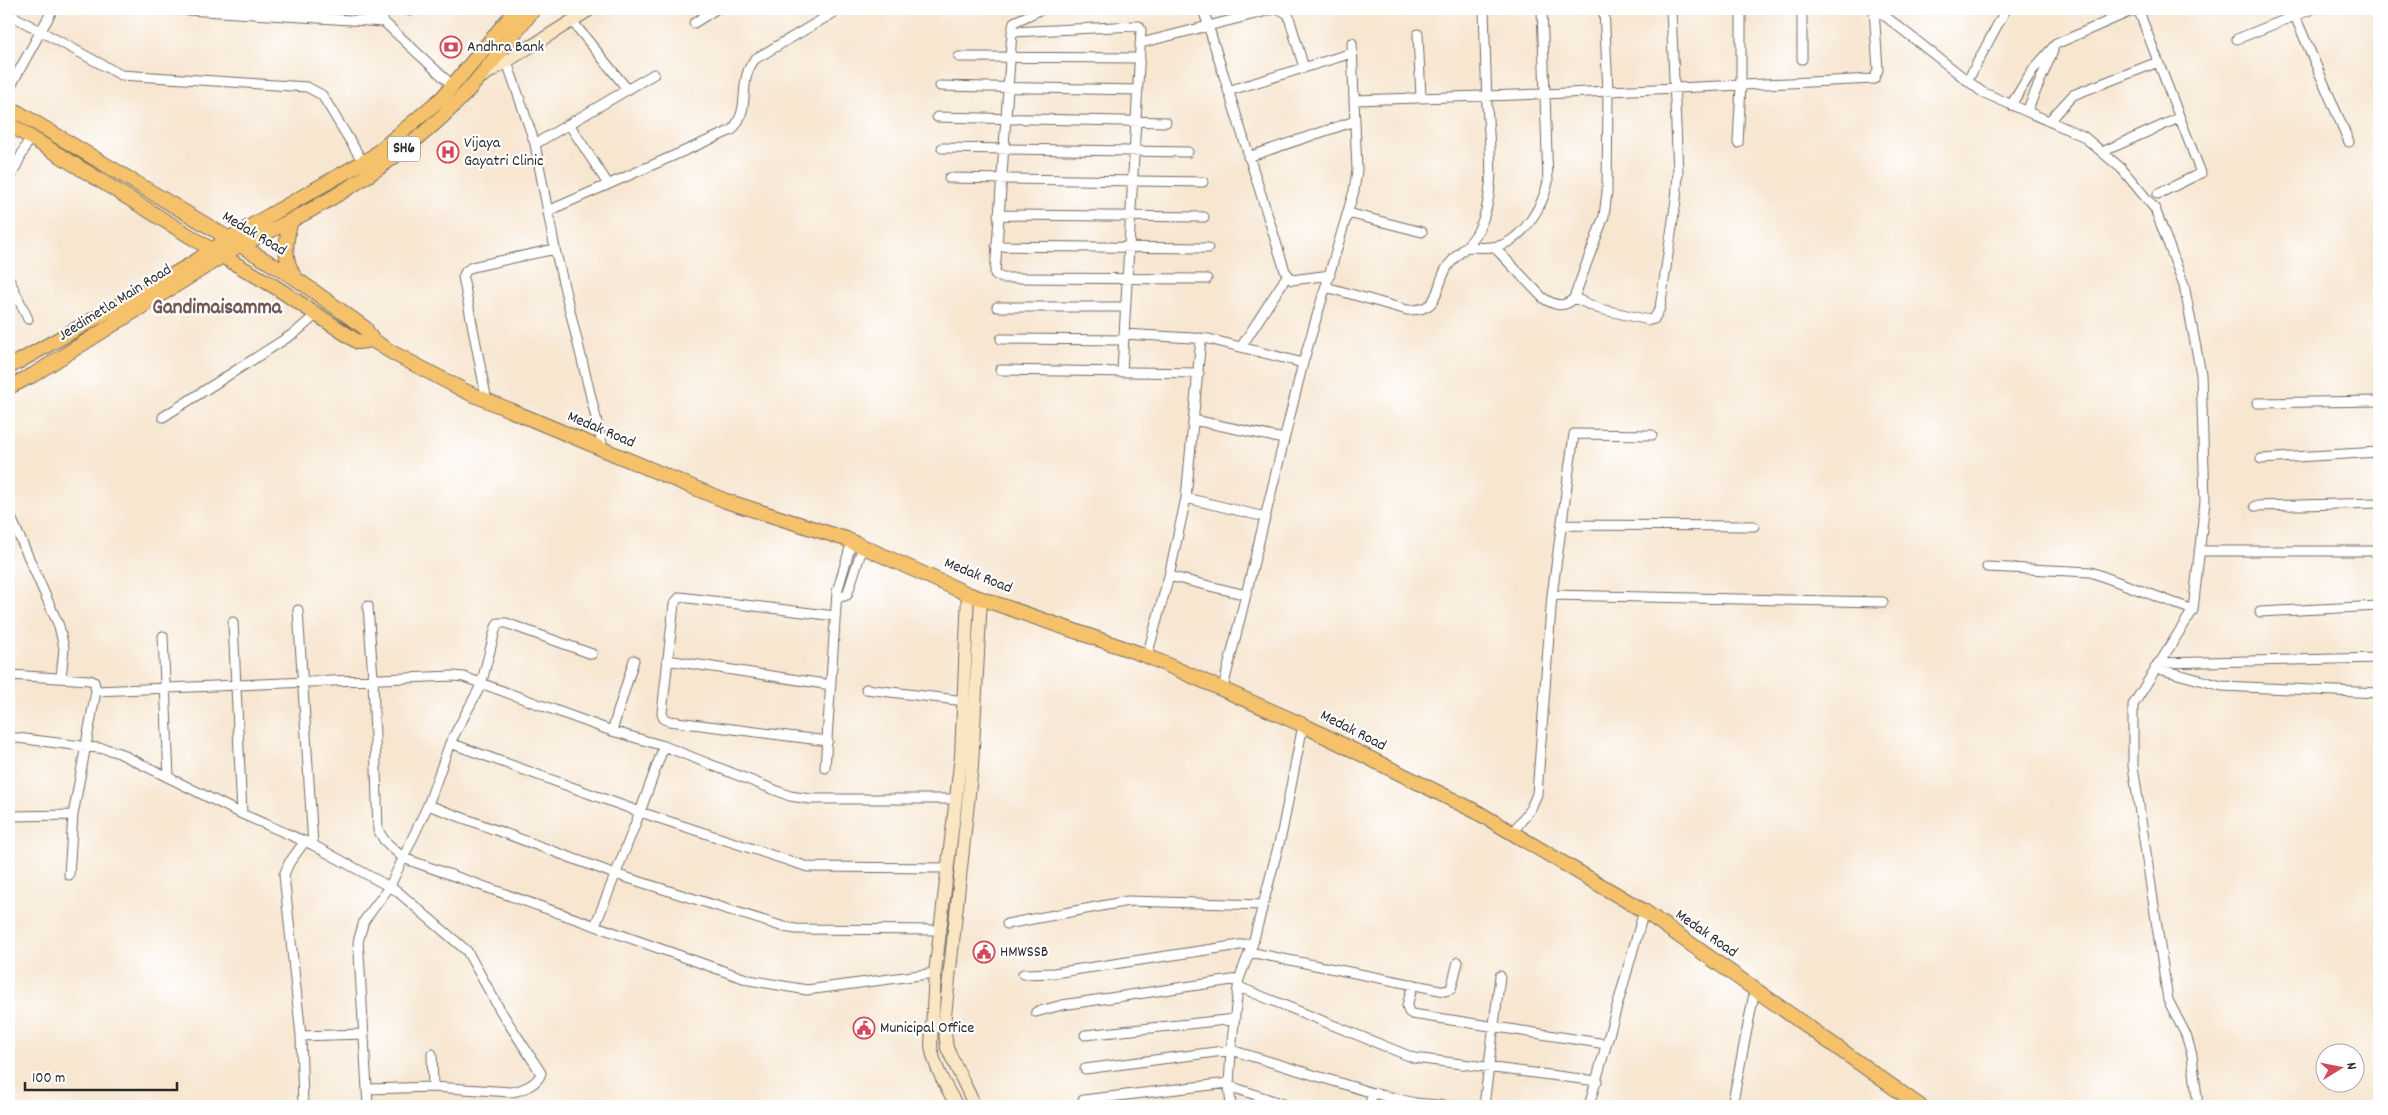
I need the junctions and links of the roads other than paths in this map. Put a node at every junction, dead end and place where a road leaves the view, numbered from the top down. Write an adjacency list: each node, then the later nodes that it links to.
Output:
1 (53, 9): 29 (street)
2 (170, 9): 26 (street)
3 (378, 9): 26 (street)
4 (517, 9): 48 (main road, SH6)
5 (534, 9): 45 (main road, SH6)
6 (591, 9): 25 (street)
7 (716, 9): 27 (street)
8 (840, 9): 89 (street)
9 (1042, 9): 30 (street)
10 (1203, 9): 28 (street)
11 (1275, 9): 28 (street)
12 (1279, 9): 43 (street)
13 (1484, 9): 58 (street)
14 (1542, 9): 57 (street)
15 (1604, 9): 56 (street)
16 (1671, 9): 51 (street)
17 (1740, 9): 47 (street)
18 (1802, 9): 40 (street)
19 (1875, 9): 46 (street); 47 (street)
20 (2006, 9): 46 (street)
21 (2137, 9): 35 (street); 42 (street)
22 (2312, 9): 24 (street)
23 (9, 14): 29 (street)
24 (2295, 16): 32 (street); 74 (street)
25 (572, 21): 41 (street); 53 (street)
26 (384, 22): 48 (street)
27 (694, 23)
28 (1208, 26): 34 (street); 55 (street)
29 (40, 31): 52 (street); 83 (street)
30 (1012, 32): 34 (street); 38 (street)
31 (1418, 34): 59 (street)
32 (2237, 39)
33 (1352, 43): 36 (street)
34 (1141, 44): 39 (street)
35 (2056, 44): 61 (street); 63 (street)
36 (1352, 53): 43 (street); 60 (street)
37 (959, 57): 38 (street)
38 (1010, 57): 39 (street); 50 (street)
39 (1140, 58): 54 (street)
40 (1802, 59)
41 (507, 62): 45 (street); 76 (street)
42 (2158, 62): 65 (street); 68 (street)
43 (1304, 68): 55 (street)
44 (654, 74): 53 (street)
45 (477, 78): 96 (main road, SH6)
46 (1968, 80): 61 (street)
47 (1741, 85): 51 (street); 75 (street)
48 (453, 86): 83 (main road, SH6)
49 (940, 86): 50 (street)
50 (1008, 87): 54 (street); 66 (street)
51 (1675, 88): 56 (street); 113 (street)
52 (9, 89)
53 (628, 90): 72 (street)
54 (1138, 90): 69 (street)
55 (1228, 90): 82 (street)
56 (1608, 91): 57 (street); 113 (street)
57 (1544, 94): 58 (street); 102 (street)
58 (1487, 96): 59 (street); 101 (street)
59 (1421, 98): 60 (street)
60 (1354, 100): 67 (street)
61 (2011, 105): 63 (street)
62 (9, 107): 98 (main road, Medak Road)
63 (2027, 111): 68 (street)
64 (937, 117): 66 (street)
65 (2179, 118): 81 (street); 90 (street)
66 (1005, 119): 69 (street); 78 (street)
67 (1355, 121): 82 (street); 92 (street)
68 (2049, 121): 81 (street)
69 (1136, 122): 70 (street); 79 (street)
70 (1166, 122)
71 (9, 124): 73 (main road)
72 (569, 124): 76 (street); 89 (street)
73 (30, 137): 86 (street); 105 (main road)
74 (2349, 142)
75 (1738, 143)
76 (535, 144): 91 (street)
77 (942, 148): 78 (street)
78 (1003, 149): 79 (street); 85 (street)
79 (1134, 151): 80 (street); 87 (street)
80 (1188, 152)
81 (2102, 152): 147 (street)
82 (1248, 157): 107 (street)
83 (363, 162): 98 (main road, SH6)
84 (949, 178): 85 (street)
85 (1001, 180): 87 (street); 93 (street)
86 (9, 181)
87 (1133, 182): 88 (street); 94 (street)
88 (1203, 182)
89 (608, 184): 91 (street)
90 (2158, 194)
91 (548, 211): 104 (street)
92 (1348, 213): 97 (street); 106 (street)
93 (998, 215): 94 (street); 99 (street)
94 (1131, 217): 95 (street); 100 (street)
95 (1204, 217)
96 (291, 221): 98 (main road, SH6); 108 (main road)
97 (1422, 232)
98 (233, 242): 105 (main road); 108 (main road, Medak Road)
99 (996, 246): 100 (street); 109 (street)
100 (1129, 247): 103 (street); 109 (street)
101 (1467, 247): 102 (street); 112 (street)
102 (1494, 247): 113 (street)
103 (1208, 248)
104 (555, 249): 129 (street); 136 (street)
105 (217, 253): 116 (main road); 124 (main road, Jeedimetla Main Road); 128 (main road, Jeedimetla Main Road)
106 (1330, 275): 107 (street); 112 (street)
107 (1287, 276): 122 (street)
108 (294, 278): 120 (main road, Medak Road)
109 (1127, 278): 110 (street); 115 (street)
110 (1207, 278)
111 (9, 279): 117 (street)
112 (1326, 287): 123 (street)
113 (1574, 298)
114 (998, 307): 115 (street)
115 (1126, 307): 118 (street)
116 (318, 313): 120 (main road); 132 (street)
117 (28, 319)
118 (1124, 337): 119 (street); 121 (street); 126 (street)
119 (1201, 338): 122 (street); 127 (street)
120 (372, 340): 129 (main road, Medak Road)
121 (1002, 340)
122 (1241, 347): 123 (street)
123 (1303, 363): 135 (street)
124 (9, 367)
125 (1000, 370): 126 (street)
126 (1122, 372): 127 (street)
127 (1199, 373): 133 (street)
128 (9, 387)
129 (487, 400): 136 (main road, Medak Road)
130 (2379, 401): 131 (street)
131 (2257, 403)
132 (163, 417)
133 (1194, 420): 135 (street); 139 (street)
134 (1652, 435): 144 (street)
135 (1284, 439): 143 (street)
136 (604, 451): 146 (main road, Medak Road)
137 (2379, 452): 138 (street)
138 (2262, 459)
139 (1186, 498): 143 (street); 150 (street)
140 (2379, 502): 141 (street)
141 (2255, 506)
142 (9, 513): 170 (street)
143 (1265, 516): 151 (street)
144 (1562, 525): 145 (street); 152 (street)
145 (1754, 526)
146 (857, 544): 153 (main road, Medak Road); 160 (street)
147 (2199, 551): 148 (street); 158 (street)
148 (2379, 554)
149 (1987, 567): 158 (street)
150 (1169, 576): 151 (street); 164 (street)
151 (1246, 595): 176 (street)
152 (1552, 595): 154 (street); 197 (street)
153 (975, 596): 164 (main road, Medak Road); 181 (street); 226 (street)
154 (1882, 602)
155 (368, 606): 171 (street)
156 (2379, 606): 159 (street)
157 (298, 610): 172 (street)
158 (2193, 610): 168 (street)
159 (2260, 612)
160 (835, 616): 167 (street); 174 (street)
161 (233, 622): 175 (street)
162 (163, 636): 177 (street)
163 (592, 654): 173 (street)
164 (1147, 656): 176 (main road, Medak Road)
165 (2379, 658): 168 (street)
166 (634, 660): 183 (street)
167 (667, 660): 174 (street); 185 (street)
168 (2156, 666): 180 (street); 248 (street)
169 (9, 675): 170 (street)
170 (61, 678): 179 (street)
171 (373, 678): 172 (street); 173 (street); 199 (street)
172 (302, 682): 175 (street); 198 (street)
173 (481, 685): 183 (street); 186 (street)
174 (831, 685): 185 (street)
175 (237, 686): 177 (street); 194 (street)
176 (1223, 688): 182 (main road, Medak Road)
177 (166, 689): 179 (street); 190 (street)
178 (866, 689): 181 (street)
179 (96, 691): 187 (street)
180 (2379, 693)
181 (965, 700): 191 (street)
182 (1304, 726): 197 (main road, Medak Road); 204 (street)
183 (612, 731): 188 (street)
184 (9, 737): 187 (street)
185 (828, 741): 189 (street)
186 (450, 742): 192 (street); 193 (street)
187 (85, 746): 190 (street); 195 (street)
188 (664, 746): 191 (street); 193 (street)
189 (825, 768)
190 (169, 778): 194 (street)
191 (957, 799): 200 (street)
192 (428, 805): 199 (street); 201 (street)
193 (640, 812): 200 (street); 201 (street)
194 (242, 814): 198 (street)
195 (73, 815): 196 (street); 202 (street)
196 (9, 816)
197 (1513, 832): 205 (main road, Medak Road)
198 (309, 843): 203 (street); 222 (street)
199 (403, 858): 203 (street); 207 (street)
200 (948, 868): 208 (street)
201 (615, 874): 207 (street); 208 (street)
202 (69, 875)
203 (390, 886): 220 (street); 232 (street)
204 (1263, 905): 206 (street); 209 (street)
205 (1644, 911): 216 (main road, Medak Road); 223 (street)
206 (1007, 924)
207 (595, 926): 211 (street)
208 (940, 930): 211 (street)
209 (1251, 948): 212 (street); 214 (street); 215 (street)
210 (1458, 962): 215 (street)
211 (936, 973): 227 (street)
212 (1023, 974)
213 (1500, 976): 219 (street)
214 (1239, 983): 217 (street); 218 (street); 228 (street)
215 (1412, 984): 219 (street)
216 (1755, 989): 246 (street); 247 (main road, Medak Road)
217 (1036, 1012)
218 (1235, 1019): 221 (street); 224 (street)
219 (1494, 1026): 223 (street); 228 (street)
220 (364, 1034): 222 (street); 233 (street)
221 (1085, 1035)
222 (301, 1036): 236 (street)
223 (1606, 1044): 230 (street)
224 (1231, 1050): 229 (street); 231 (street); 234 (street)
225 (432, 1054): 232 (street)
226 (953, 1059): 227 (street); 239 (street)
227 (937, 1062): 238 (street)
228 (1489, 1068): 230 (street); 244 (street)
229 (1085, 1069)
230 (1597, 1081): 245 (street)
231 (1229, 1085): 235 (street); 240 (street); 241 (street)
232 (433, 1087): 233 (street)
233 (368, 1089): 237 (street)
234 (1374, 1093): 242 (street); 243 (street)
235 (1083, 1100)
236 (303, 1106)
237 (368, 1106)
238 (957, 1106)
239 (976, 1106)
240 (1231, 1106)
241 (1289, 1106)
242 (1369, 1106)
243 (1448, 1106)
244 (1484, 1106)
245 (1589, 1106)
246 (1732, 1106)
247 (1920, 1106)
248 (2198, 1106)

